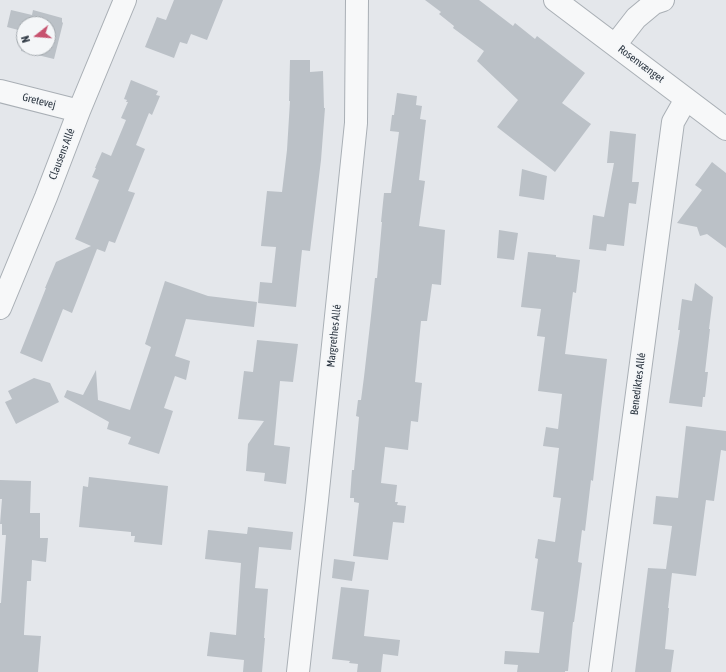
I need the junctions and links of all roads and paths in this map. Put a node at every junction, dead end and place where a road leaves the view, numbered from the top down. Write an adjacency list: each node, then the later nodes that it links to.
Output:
1 (125, 0): 8 (street, Clausens Allé)
2 (357, 0): 11 (street, Margrethes Allé)
3 (555, 0): 5 (street, Rosenvænget)
4 (663, 0): 5 (street)
5 (615, 45): 7 (street, Rosenvænget)
6 (0, 91): 8 (street, Gretevej)
7 (686, 99): 9 (street, Rosenvænget); 12 (street, Benediktes Allé)
8 (79, 111): 10 (street, Clausens Allé)
9 (726, 129)
10 (0, 308)
11 (298, 672)
12 (600, 672)

